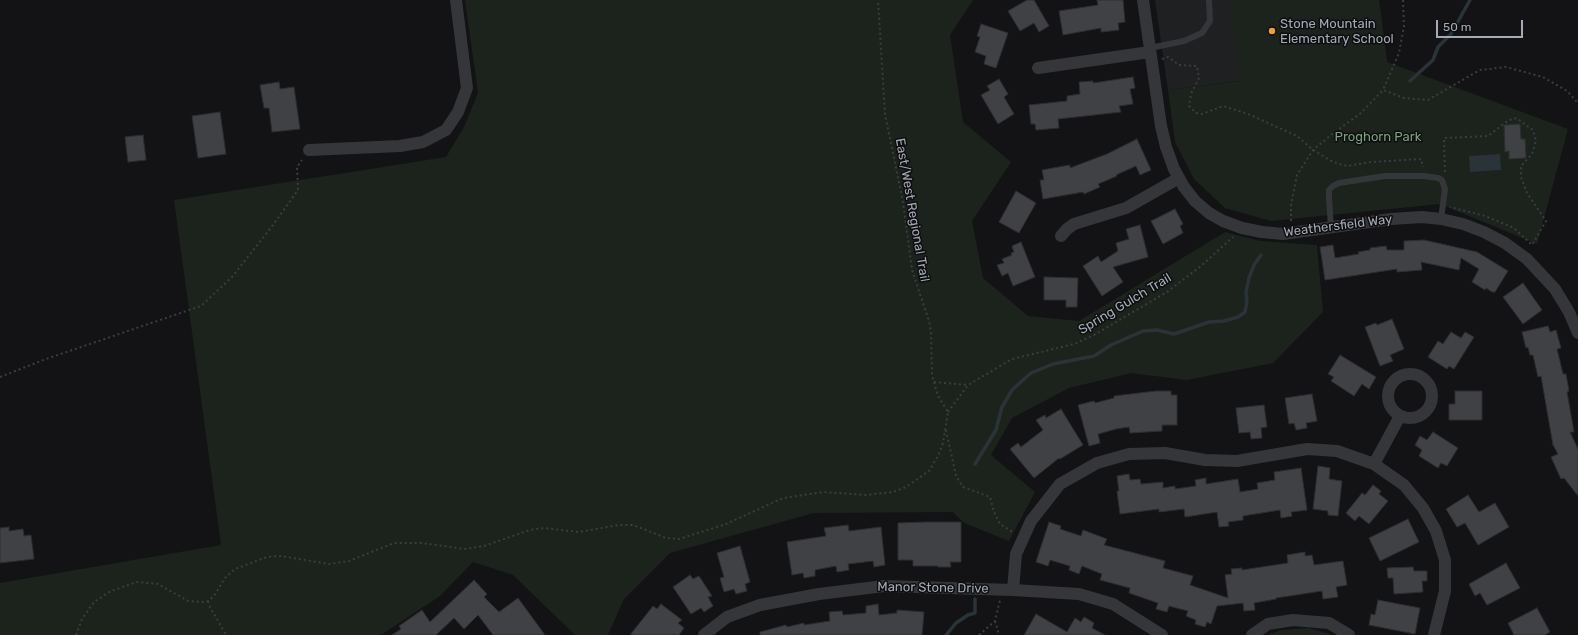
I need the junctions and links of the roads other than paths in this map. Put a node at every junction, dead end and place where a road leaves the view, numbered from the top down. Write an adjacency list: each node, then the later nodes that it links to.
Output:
1 (456, 0): 6 (street)
2 (1143, 0): 4 (street, Weathersfield Way)
3 (1210, 0): 4 (lane)
4 (1150, 54): 5 (street); 7 (street, Weathersfield Way)
5 (1038, 68)
6 (309, 150)
7 (1179, 178): 9 (street, Weathersfield Way); 10 (street)
8 (1441, 219): 9 (street, Weathersfield Way); 9 (lane); 11 (street, Weathersfield Way)
9 (1331, 227)
10 (1060, 236)
11 (1578, 333)
12 (1400, 416): 13 (street)
13 (1374, 464): 14 (street); 19 (street)
14 (1012, 590): 15 (street, Manor Stone Drive); 16 (street, Manor Stone Drive)
15 (704, 635)
16 (1162, 635)
17 (1252, 635): 18 (street)
18 (1349, 635)
19 (1434, 635)

